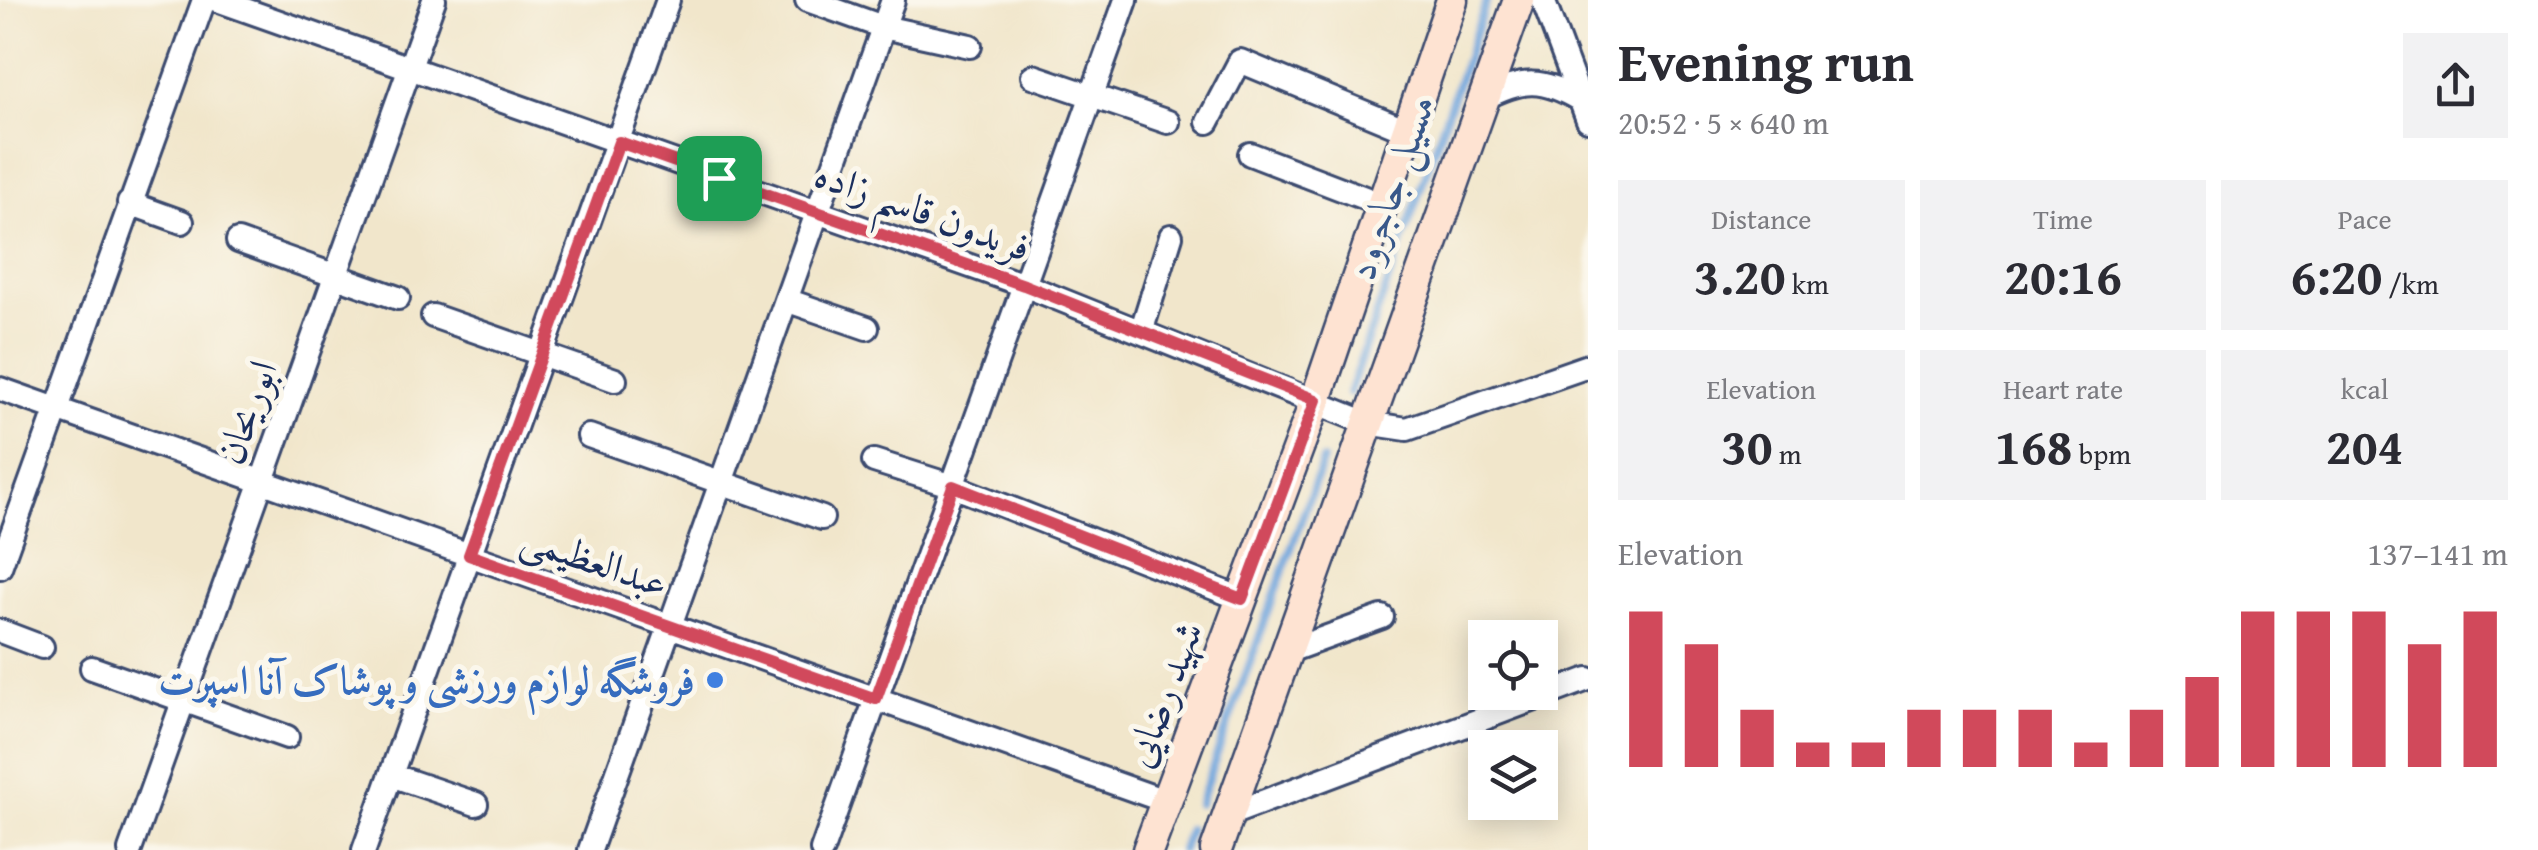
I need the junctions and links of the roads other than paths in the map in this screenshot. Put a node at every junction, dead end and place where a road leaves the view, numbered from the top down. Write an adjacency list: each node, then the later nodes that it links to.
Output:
1 (204, 0): 23 (street)
2 (217, 0): 13 (street, فریدون قاسم زاده)
3 (434, 0): 13 (street, ابوریحان)
4 (668, 0): 21 (street)
5 (807, 0): 11 (street)
6 (893, 0): 11 (street)
7 (1126, 0): 15 (street)
8 (1452, 0): 20 (main road, شهید رضایی)
9 (1519, 0): 16 (main road)
10 (1543, 0): 17 (street)
11 (883, 27): 12 (street); 25 (street)
12 (970, 46)
13 (411, 68): 21 (street, فریدون قاسم زاده); 29 (street, ابوریحان)
14 (1033, 76): 15 (street)
15 (1092, 96): 18 (street); 30 (street)
16 (1484, 99): 17 (street); 42 (main road)
17 (1586, 106)
18 (1168, 122)
19 (1208, 122): 20 (street)
20 (1409, 131): 24 (main road, شهید رضایی)
21 (619, 142): 25 (street, فریدون قاسم زاده); 36 (street)
22 (1250, 154): 24 (street)
23 (130, 203): 26 (street); 41 (street)
24 (1384, 205): 40 (main road, شهید رضایی)
25 (819, 213): 30 (street, فریدون قاسم زاده); 32 (street)
26 (182, 222)
27 (1172, 236): 35 (street)
28 (238, 241): 29 (street)
29 (335, 276): 31 (street); 45 (street, ابوریحان)
30 (1024, 285): 35 (street, فریدون قاسم زاده); 47 (street)
31 (398, 298)
32 (786, 300): 34 (street); 46 (street)
33 (433, 316): 36 (street)
34 (867, 328)
35 (1141, 332): 40 (street, فریدون قاسم زاده)
36 (541, 354): 38 (street); 49 (street)
37 (1588, 366): 42 (street)
38 (615, 380)
39 (0, 389): 41 (street, عبدالعظیمی)
40 (1316, 400): 42 (street, فریدون قاسم زاده); 51 (main road, شهید رضایی)
41 (56, 409): 45 (street, عبدالعظیمی); 50 (street)
42 (1367, 424): 56 (main road)
43 (589, 436): 46 (street)
44 (874, 461): 47 (street)
45 (262, 482): 49 (street, عبدالعظیمی); 60 (street, ابوریحان)
46 (721, 482): 48 (street); 53 (street)
47 (953, 486): 51 (street); 59 (street)
48 (822, 518)
49 (469, 555): 53 (street, عبدالعظیمی); 62 (street)
50 (0, 566)
51 (1242, 599): 63 (main road, شهید رضایی)
52 (1382, 617): 56 (street)
53 (670, 626): 59 (street, عبدالعظیمی); 68 (street)
54 (0, 632): 55 (street)
55 (42, 647)
56 (1286, 652): 65 (main road)
57 (92, 668): 60 (street)
58 (1588, 678): 65 (street)
59 (876, 699): 63 (street, عبدالعظیمی); 69 (street)
60 (184, 700): 61 (street); 66 (street, ابوریحان)
61 (287, 737)
62 (391, 775): 64 (street); 67 (street)
63 (1166, 801): 70 (main road, شهید رضایی)
64 (476, 804)
65 (1228, 816): 71 (main road)
66 (130, 850)
67 (364, 850)
68 (590, 850)
69 (822, 850)
70 (1148, 850)
71 (1216, 850)

